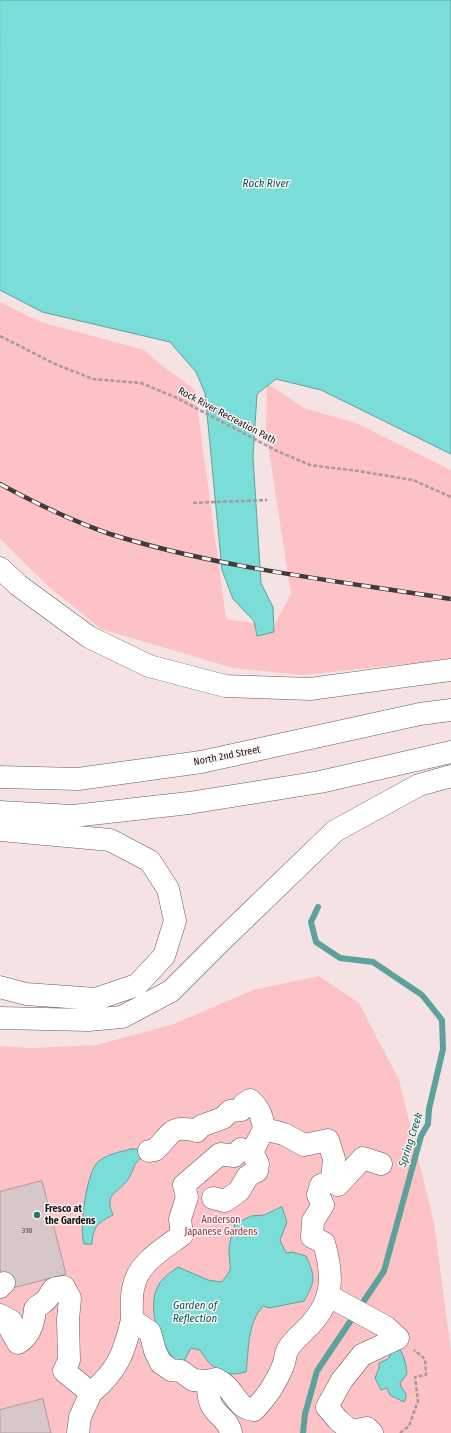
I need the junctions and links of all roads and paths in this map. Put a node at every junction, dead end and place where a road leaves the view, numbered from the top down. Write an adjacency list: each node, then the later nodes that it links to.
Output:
1 (0, 336): 2 (path, Rock River Recreation Path)
2 (451, 497)
3 (267, 500): 4 (path)
4 (193, 503)
5 (0, 568): 6 (main road)
6 (451, 670)
7 (451, 710): 10 (main road, North 2nd Street)
8 (451, 752): 11 (main road)
9 (451, 776): 14 (main road)
10 (0, 777)
11 (0, 812)
12 (0, 830): 13 (main road)
13 (0, 987)
14 (0, 1018)
15 (264, 1129): 16 (main road); 17 (main road); 19 (main road)
16 (149, 1151)
17 (252, 1152): 20 (main road); 23 (main road)
18 (381, 1164): 19 (main road)
19 (332, 1181): 21 (main road)
20 (213, 1198)
21 (334, 1298): 24 (main road); 25 (main road)
22 (0, 1314): 26 (main road)
23 (132, 1320): 25 (main road); 26 (main road)
24 (392, 1332): 29 (main road); 30 (path)
25 (207, 1381): 28 (main road)
26 (91, 1393): 27 (main road)
27 (78, 1433)
28 (231, 1433)
29 (372, 1433)
30 (400, 1433)

